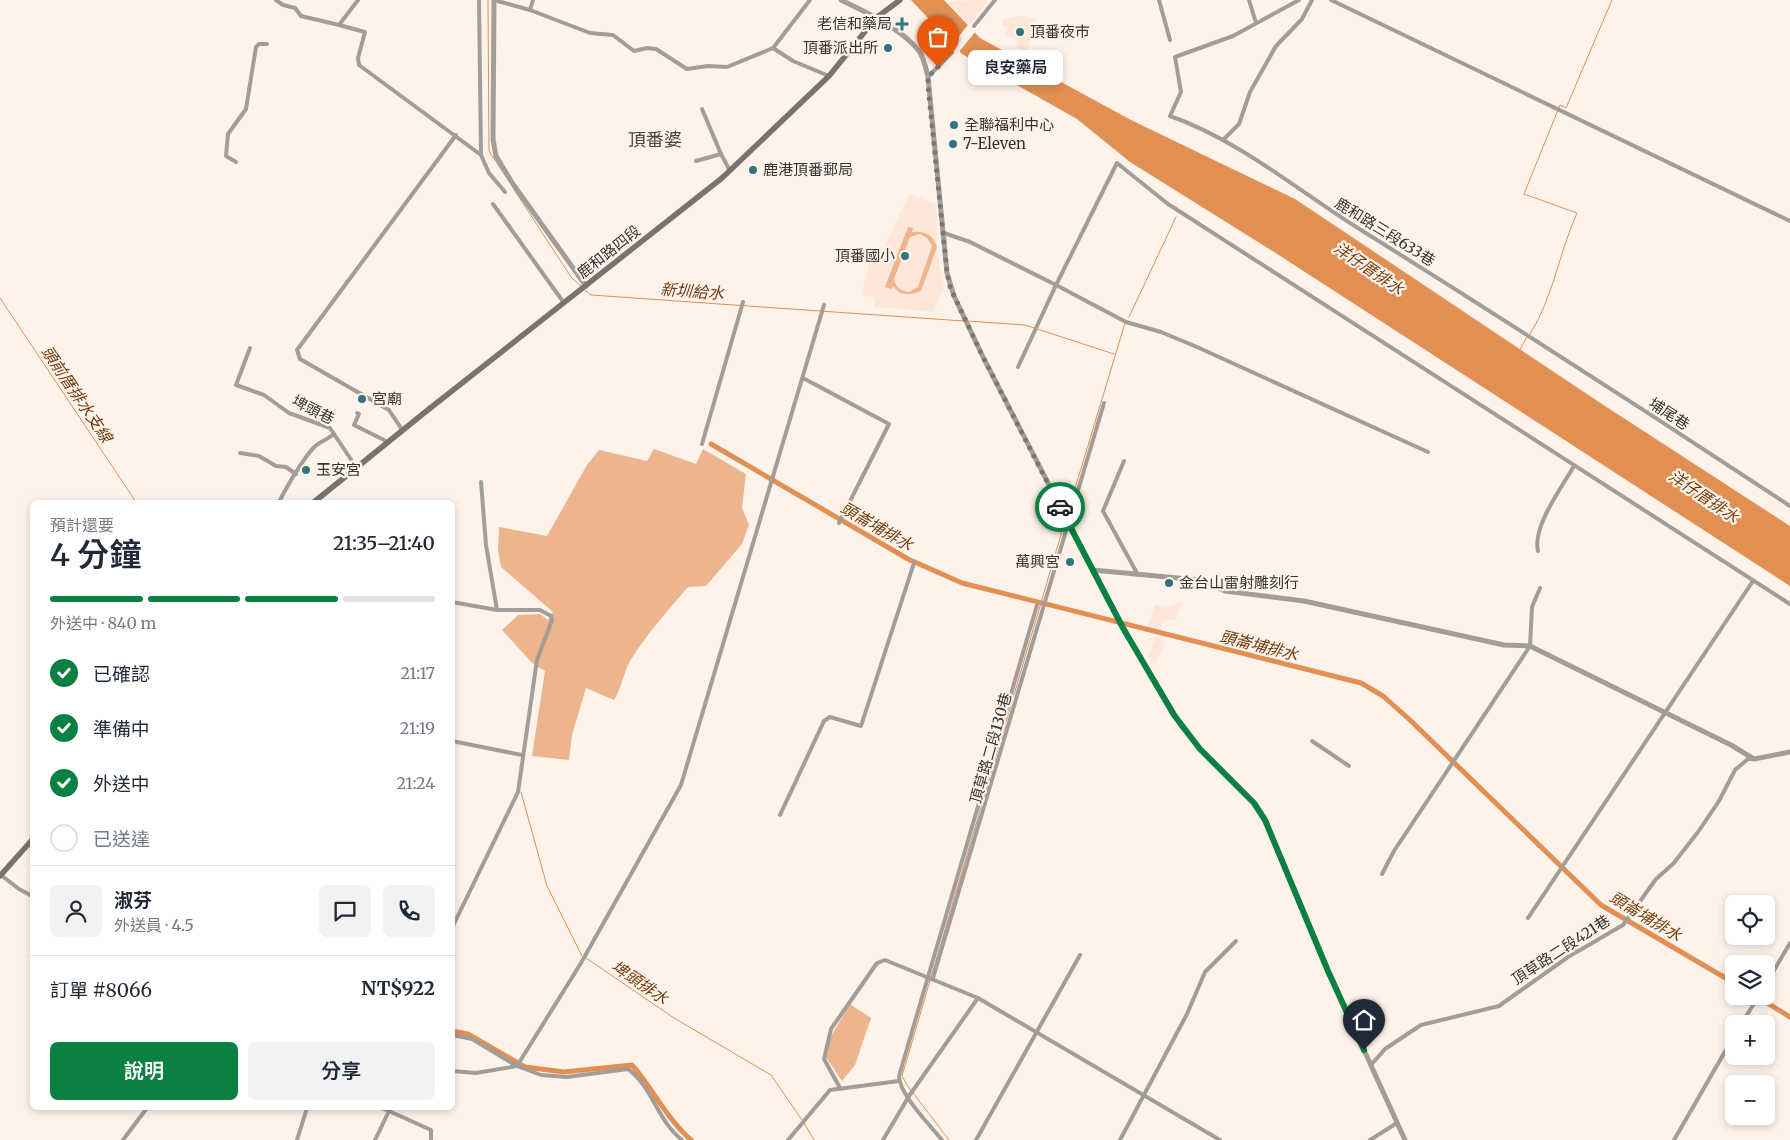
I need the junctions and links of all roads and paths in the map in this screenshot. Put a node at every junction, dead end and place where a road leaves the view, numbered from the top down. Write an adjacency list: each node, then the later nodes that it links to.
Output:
1 (276, 0): 18 (street)
2 (358, 0): 18 (street)
3 (479, 0): 30 (street)
4 (494, 0): 15 (street); 39 (street)
5 (533, 0): 15 (street)
6 (810, 0): 22 (street)
7 (841, 0): 16 (street)
8 (900, 0): 16 (main road, 鹿和路四段)
9 (995, 0): 19 (street)
10 (1159, 0): 20 (street)
11 (1249, 0): 17 (street)
12 (1299, 0): 17 (street)
13 (1312, 0): 28 (street)
14 (1331, 0): 36 (street)
15 (530, 10): 22 (street)
16 (876, 18): 24 (main road, 鹿和路四段); 25 (street)
17 (1256, 23): 28 (street, 鹿和路三段633巷)
18 (339, 25): 27 (street)
19 (974, 26)
20 (1170, 40)
21 (267, 44): 32 (street)
22 (773, 48): 24 (street)
23 (952, 52): 25 (street)
24 (829, 76): 33 (main road, 鹿和路四段)
25 (928, 77): 37 (street)
26 (702, 109): 29 (street)
27 (456, 135): 30 (street); 49 (street)
28 (1224, 139): 43 (street, 鹿和路三段633巷)
29 (721, 154): 31 (street); 33 (street)
30 (481, 155): 34 (street)
31 (696, 161)
32 (236, 162)
33 (730, 171): 39 (main road, 鹿和路四段)
34 (505, 192)
35 (492, 204): 41 (street)
36 (1790, 221)
37 (944, 233): 38 (street); 63 (street)
38 (1056, 284): 45 (street); 53 (street); 56 (street)
39 (586, 286): 41 (main road, 鹿和路四段)
40 (743, 302): 52 (street)
41 (564, 303): 49 (main road, 鹿和路四段)
42 (824, 305): 46 (street)
43 (1536, 341): 62 (street, 埔尾巷)
44 (250, 348): 50 (street, 埤頭巷)
45 (1018, 367)
46 (803, 378): 64 (street); 100 (street)
47 (1104, 403): 63 (street, 頂草路二段130巷)
48 (357, 414): 51 (street)
49 (403, 431): 51 (main road, 鹿和路四段)
50 (334, 434): 57 (street, 埤頭巷); 58 (street, 埤頭巷)
51 (388, 442): 57 (main road, 鹿和路四段)
52 (702, 444)
53 (1428, 452)
54 (240, 453): 58 (street)
55 (1124, 461): 68 (street)
56 (1574, 466): 65 (street); 69 (street)
57 (356, 467): 61 (main road, 鹿和路四段)
58 (296, 474): 60 (street, 埤頭巷)
59 (481, 482): 74 (street)
60 (280, 500)
61 (316, 500)
62 (1790, 506)
63 (1068, 522): 67 (street); 94 (street, 頂草路二段130巷)
64 (840, 523)
65 (1538, 551)
66 (914, 563): 83 (street)
67 (1093, 570): 68 (street); 99 (street)
68 (1138, 575): 75 (street)
69 (1753, 581): 72 (street); 76 (street)
70 (1540, 588): 75 (street)
71 (455, 603): 74 (street)
72 (1790, 604)
73 (1037, 605): 94 (street)
74 (497, 610): 80 (street)
75 (1530, 646): 76 (street); 85 (street)
76 (1665, 713): 81 (street); 88 (street)
77 (1312, 740): 82 (street)
78 (455, 742): 80 (street)
79 (1790, 752): 81 (street, 頂草路二段421巷)
80 (522, 755): 89 (street)
81 (1754, 759): 99 (street, 頂草路二段421巷)
82 (1349, 766)
83 (780, 815)
84 (30, 842): 86 (main road)
85 (1382, 874)
86 (1, 875): 87 (street)
87 (30, 895)
88 (1528, 918)
89 (455, 922)
90 (1236, 941): 104 (street)
91 (1790, 942): 93 (street)
92 (1080, 955): 96 (street)
93 (1775, 968)
94 (930, 978): 95 (street); 102 (street); 103 (street)
95 (978, 998): 96 (street); 105 (street)
96 (1038, 1033): 104 (street); 118 (street)
97 (455, 1036): 100 (street)
98 (1725, 1052): 123 (street)
99 (1371, 1065): 109 (street)
100 (517, 1066): 101 (street); 114 (street)
101 (455, 1071)
102 (899, 1081): 103 (street); 105 (street)
103 (840, 1088): 115 (street)
104 (1144, 1094): 119 (street); 120 (street)
105 (908, 1096): 116 (street); 117 (street)
106 (146, 1110): 110 (street)
107 (306, 1110): 111 (street)
108 (389, 1111): 112 (street); 113 (street)
109 (1397, 1123): 121 (street); 122 (street)
110 (123, 1140)
111 (297, 1140)
112 (375, 1140)
113 (431, 1140)
114 (682, 1140)
115 (788, 1140)
116 (883, 1140)
117 (942, 1140)
118 (976, 1140)
119 (1120, 1140)
120 (1220, 1140)
121 (1370, 1140)
122 (1405, 1140)
123 (1674, 1140)

